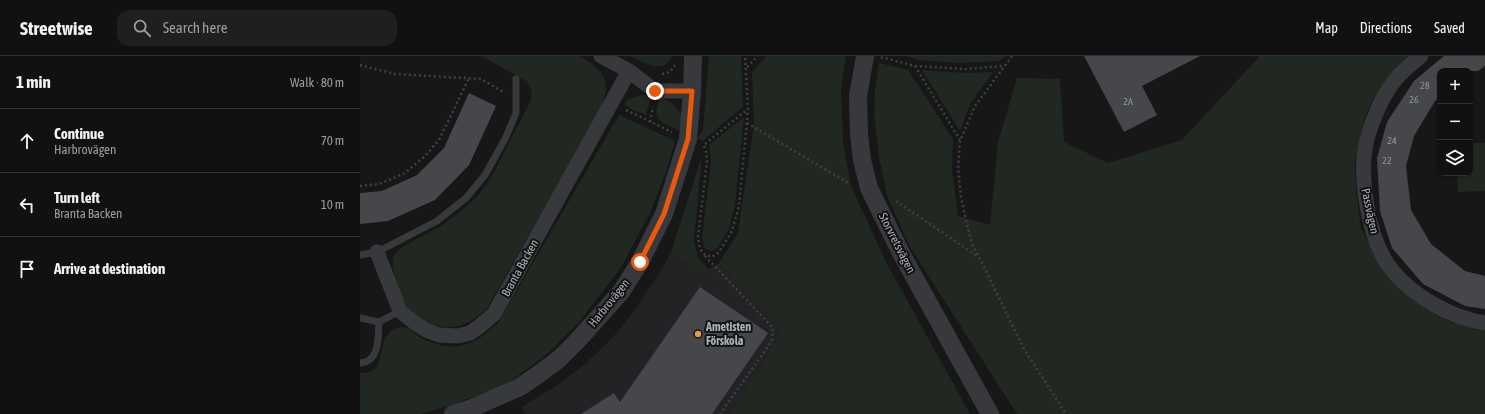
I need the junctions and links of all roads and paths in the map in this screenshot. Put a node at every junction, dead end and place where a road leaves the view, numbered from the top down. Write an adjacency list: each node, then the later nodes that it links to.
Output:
1 (601, 56): 12 (street)
2 (745, 56): 11 (path)
3 (758, 56): 11 (path)
4 (1012, 56): 10 (path)
5 (1421, 56): 29 (street, Passvägen)
6 (686, 57): 15 (path); 16 (street, Harbrovägen)
7 (869, 57): 9 (path); 34 (street, Storvretsvägen)
8 (360, 65): 13 (path)
9 (915, 66): 10 (path); 20 (path)
10 (1004, 66): 20 (path)
11 (746, 67): 19 (path)
12 (629, 71): 15 (street); 18 (street, Branta Backen)
13 (469, 78): 17 (path); 22 (path)
14 (516, 79): 17 (lane)
15 (655, 91): 16 (street)
16 (692, 91): 21 (street, Harbrovägen)
17 (516, 94): 23 (lane)
18 (611, 104): 21 (path); 26 (street, Branta Backen)
19 (748, 109): 21 (path); 25 (path)
20 (960, 141): 35 (path)
21 (696, 142): 25 (path); 31 (street, Harbrovägen)
22 (360, 186)
23 (377, 252): 24 (lane); 26 (street)
24 (360, 255)
25 (705, 255): 33 (path)
26 (400, 311): 28 (lane)
27 (360, 318): 28 (lane)
28 (379, 322): 30 (lane)
29 (1485, 323)
30 (360, 363)
31 (474, 411): 32 (street, Harbrovägen)
32 (453, 414)
33 (720, 414)
34 (990, 414)
35 (1066, 414)

